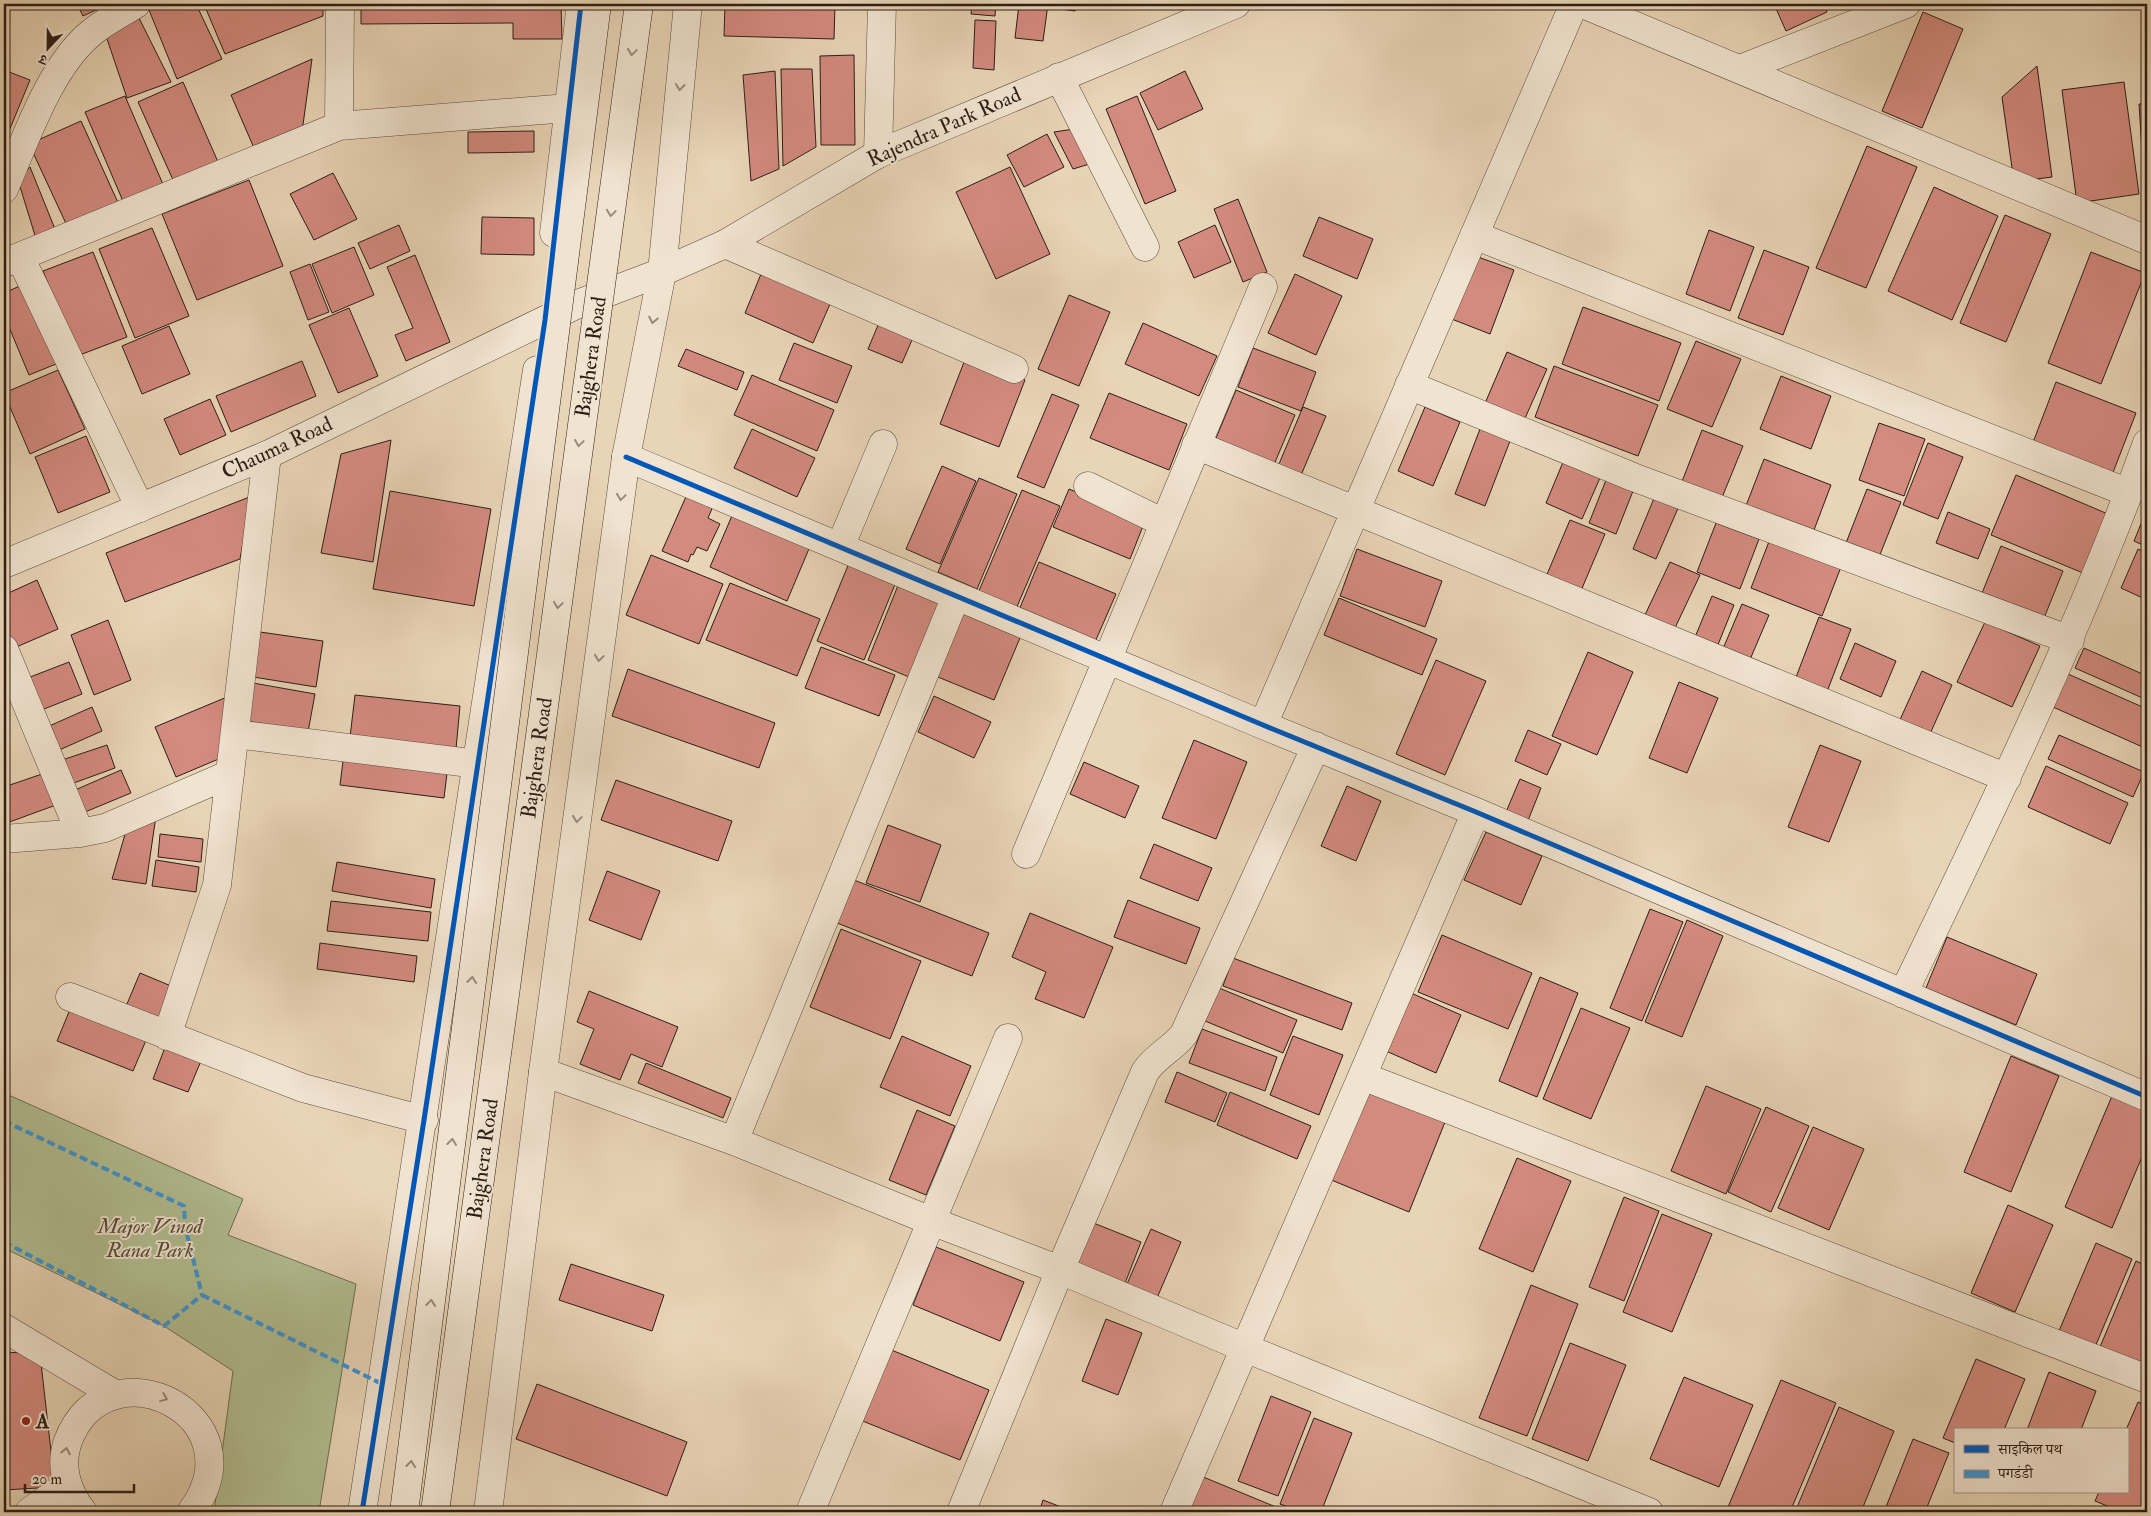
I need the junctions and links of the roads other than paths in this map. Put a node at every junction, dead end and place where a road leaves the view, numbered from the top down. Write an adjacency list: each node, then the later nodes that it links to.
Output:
1 (136, 4): 18 (street)
2 (340, 4): 16 (street)
3 (581, 4): 15 (street)
4 (597, 4): 75 (street, Bajghera Road, one-way to 4, bridge)
5 (639, 4): 76 (street, Bajghera Road, one-way to 76, bridge)
6 (688, 4): 24 (street, one-way to 24)
7 (882, 4): 17 (street)
8 (1236, 4): 12 (street, Rajendra Park Road)
9 (1574, 4): 19 (street)
10 (1583, 4): 13 (street)
11 (1906, 4): 13 (street)
12 (1206, 10): 14 (street, Rajendra Park Road)
13 (1740, 70): 20 (street)
14 (1059, 77): 17 (street, Rajendra Park Road); 22 (street)
15 (568, 108): 16 (street); 26 (street)
16 (339, 126): 23 (street)
17 (878, 154): 21 (street, Rajendra Park Road)
18 (4, 189)
19 (1474, 235): 28 (street); 35 (street)
20 (2147, 240)
21 (725, 244): 24 (street, Rajendra Park Road); 27 (street)
22 (1145, 247)
23 (12, 260): 36 (street)
24 (662, 272): 26 (street, Chauma Road); 33 (street, one-way to 33)
25 (1263, 286): 31 (street)
26 (545, 320): 32 (street, Chauma Road); 48 (street)
27 (1014, 369)
28 (1409, 385): 37 (street); 42 (street)
29 (2147, 443): 35 (street)
30 (883, 444): 39 (street)
31 (1196, 446): 37 (street); 38 (street)
32 (267, 455): 36 (street, Chauma Road); 46 (street)
33 (626, 457): 39 (street); 59 (street, one-way to 59)
34 (1088, 486): 38 (street)
35 (2129, 494): 42 (street)
36 (140, 508): 40 (street, Chauma Road)
37 (1355, 510): 45 (street); 50 (street)
38 (1164, 523): 44 (street)
39 (840, 547): 41 (street)
40 (4, 564)
41 (956, 596): 44 (street); 63 (street)
42 (2070, 640): 50 (street)
43 (4, 649): 52 (street)
44 (1107, 660): 45 (street); 54 (street)
45 (1263, 725): 47 (street)
46 (235, 734): 48 (street); 49 (street)
47 (1316, 746): 51 (street); 65 (street)
48 (478, 764): 62 (street)
49 (230, 774): 52 (street); 57 (street)
50 (2007, 778): 55 (street)
51 (1476, 812): 55 (street); 60 (street)
52 (80, 833): 53 (street)
53 (4, 839)
54 (1026, 854)
55 (1902, 994): 61 (street)
56 (70, 997): 57 (street)
57 (167, 1036): 62 (street)
58 (1008, 1038): 64 (street)
59 (543, 1072): 63 (street); 77 (street)
60 (1362, 1076): 67 (street); 68 (street)
61 (2147, 1097)
62 (424, 1120): 74 (street)
63 (734, 1140): 64 (street)
64 (931, 1221): 65 (street); 78 (street)
65 (1060, 1270): 67 (street); 79 (street)
66 (4, 1328): 69 (street)
67 (1245, 1348): 80 (street); 81 (street)
68 (2147, 1379)
69 (116, 1395): 70 (street, one-way to 69); 73 (street, one-way to 73)
70 (67, 1485): 71 (street); 72 (street)
71 (29, 1512)
72 (82, 1512)
73 (192, 1512)
74 (362, 1512)
75 (404, 1512)
76 (435, 1512)
77 (488, 1512)
78 (810, 1512)
79 (961, 1512)
80 (1174, 1512)
81 (1649, 1512)

